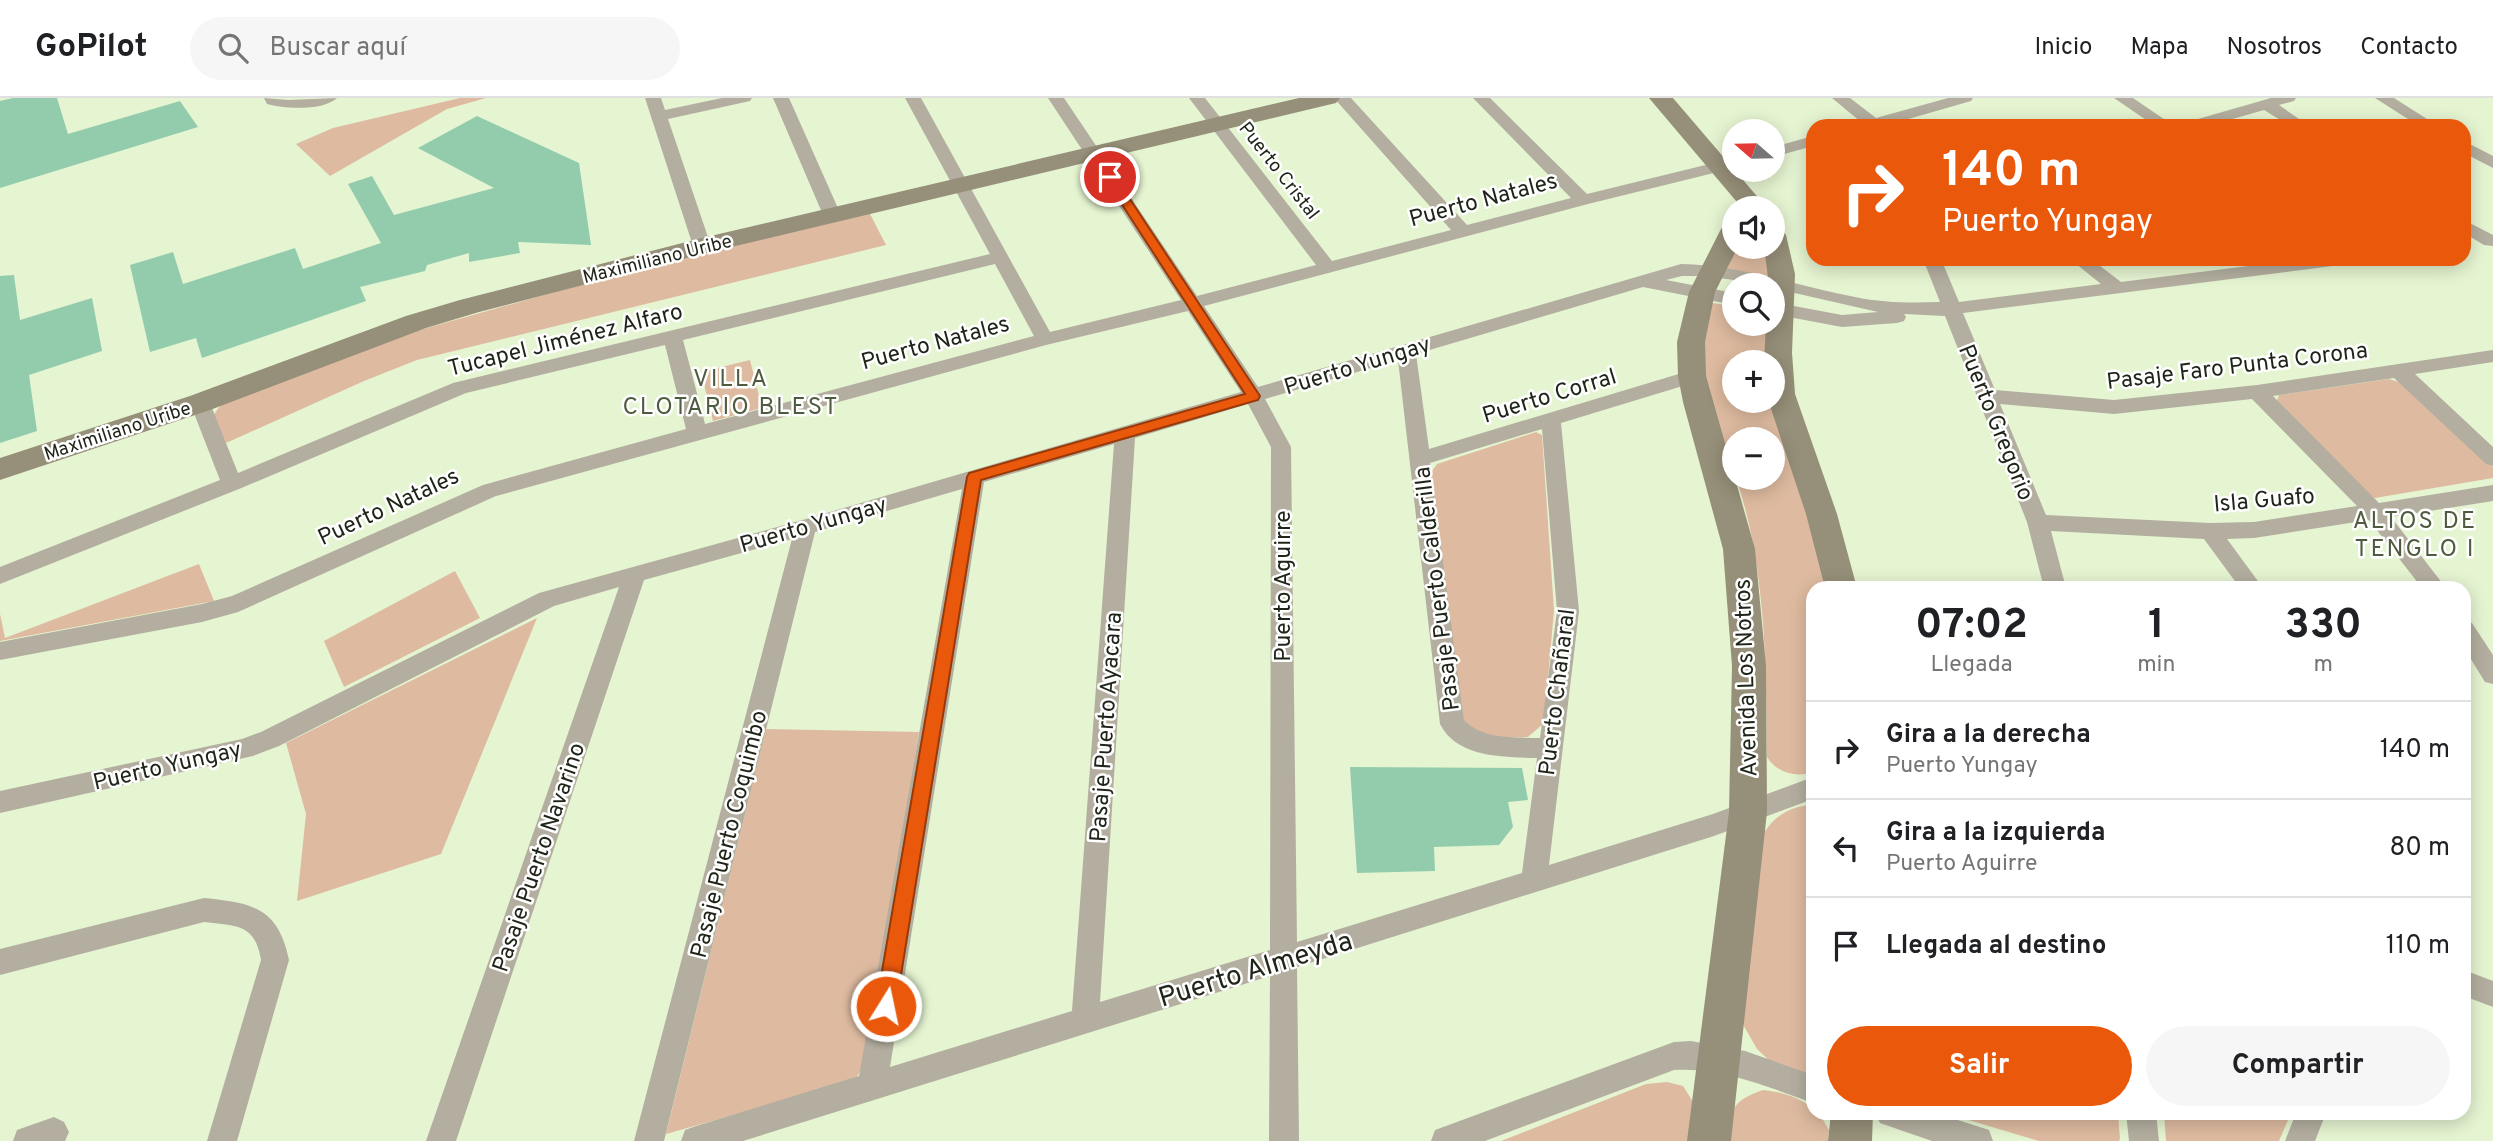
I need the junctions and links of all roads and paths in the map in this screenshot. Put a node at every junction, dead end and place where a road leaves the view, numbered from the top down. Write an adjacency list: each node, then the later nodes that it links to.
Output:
1 (272, 98): 19 (street)
2 (329, 98): 19 (street)
3 (653, 98): 20 (street)
4 (744, 98): 20 (street)
5 (781, 98): 37 (street)
6 (913, 98): 35 (street)
7 (1056, 98): 31 (street, Puerto Aguirre)
8 (1198, 98): 27 (street, Puerto Cristal)
9 (1328, 98): 27 (main road, Maximiliano Uribe)
10 (1342, 98): 39 (street)
11 (1481, 98): 36 (street)
12 (1661, 98): 32 (main road)
13 (1840, 98): 21 (street)
14 (1965, 98): 22 (street)
15 (2122, 98): 23 (street)
16 (2288, 98): 18 (street)
17 (2382, 98): 26 (street)
18 (2266, 104): 24 (street); 25 (street)
19 (288, 105)
20 (659, 116): 42 (street)
21 (1863, 119)
22 (1891, 119)
23 (2155, 119)
24 (2214, 119)
25 (2290, 119)
26 (2418, 119)
27 (1219, 125): 31 (main road, Maximiliano Uribe); 49 (street, Puerto Cristal)
28 (1806, 143): 29 (street)
29 (1785, 149)
30 (2471, 150): 33 (street)
31 (1095, 154): 35 (main road, Maximiliano Uribe); 55 (street, Puerto Aguirre)
32 (1722, 160)
33 (2493, 163)
34 (1722, 166): 36 (street, Puerto Natales)
35 (962, 186): 37 (main road, Maximiliano Uribe); 43 (street)
36 (1583, 200): 39 (street, Puerto Natales)
37 (832, 215): 42 (main road, Maximiliano Uribe)
38 (2471, 229): 40 (street)
39 (1463, 232): 49 (street, Puerto Natales)
40 (2491, 241): 41 (street)
41 (2471, 243)
42 (702, 246): 67 (main road, Maximiliano Uribe)
43 (1000, 257): 57 (street, Tucapel Jiménez Alfaro); 59 (street)
44 (1725, 259): 52 (main road, Avenida Los Notros)
45 (1934, 266): 56 (street, Puerto Gregorio)
46 (2088, 266): 53 (street)
47 (2236, 266): 50 (street)
48 (2292, 266): 50 (street)
49 (1328, 268): 55 (street, Puerto Natales)
50 (2244, 272): 53 (street)
51 (1643, 282): 52 (street, Puerto Yungay); 60 (street, Puerto Yungay)
52 (1716, 288): 63 (main road, Avenida Los Notros)
53 (2116, 288): 56 (street)
54 (1785, 303): 56 (street)
55 (1191, 304): 59 (street, Puerto Natales); 65 (street, Puerto Aguirre)
56 (1950, 308): 66 (street, Puerto Gregorio)
57 (672, 336): 70 (street); 75 (street, Tucapel Jiménez Alfaro)
58 (1778, 336): 83 (main road)
59 (1045, 339): 70 (street, Puerto Natales)
60 (1406, 349): 65 (street, Puerto Yungay); 71 (street, Pasaje Puerto Calderilla)
61 (2493, 356): 62 (street, Pasaje Faro Punta Corona)
62 (2398, 370): 64 (street, Pasaje Faro Punta Corona); 72 (street)
63 (1692, 376): 68 (street, Puerto Corral); 93 (main road, Avenida Los Notros)
64 (2257, 392): 66 (street, Pasaje Faro Punta Corona); 77 (street)
65 (1254, 396): 69 (street, Puerto Yungay); 95 (street, Puerto Aguirre)
66 (1986, 396): 78 (street, Puerto Gregorio)
67 (200, 403): 73 (main road, Maximiliano Uribe); 75 (street)
68 (1551, 420): 71 (street, Puerto Corral); 90 (street, Puerto Chañaral)
69 (1125, 433): 74 (street, Puerto Yungay); 99 (street, Pasaje Puerto Ayacara)
70 (698, 435): 88 (street, Puerto Natales)
71 (1421, 459): 90 (street, Pasaje Puerto Calderilla)
72 (2493, 459)
73 (0, 469)
74 (974, 477): 79 (street, Puerto Yungay); 101 (street)
75 (232, 484): 82 (street, Tucapel Jiménez Alfaro)
76 (2493, 493): 77 (street, Isla Guafo)
77 (2375, 512): 80 (street, Isla Guafo); 86 (street)
78 (2038, 522): 80 (street, Isla Guafo); 84 (street, Puerto Gregorio)
79 (806, 527): 81 (street, Puerto Yungay); 109 (street, Pasaje Puerto Coquimbo)
80 (2210, 531): 85 (street)
81 (635, 574): 92 (street, Puerto Yungay); 108 (street, Pasaje Puerto Navarino)
82 (0, 576)
83 (1839, 581)
84 (2053, 581)
85 (2247, 581)
86 (2429, 581)
87 (2471, 640): 89 (street)
88 (0, 651)
89 (2493, 675)
90 (1550, 749): 94 (street, Puerto Chañaral)
91 (1806, 791): 93 (street, Puerto Almeyda)
92 (0, 802)
93 (1748, 812): 94 (street, Puerto Almeyda); 100 (main road, Avenida Los Notros)
94 (1534, 880): 95 (street, Puerto Almeyda)
95 (1284, 959): 99 (street, Puerto Almeyda); 111 (street, Puerto Aguirre)
96 (0, 962): 107 (street)
97 (2471, 986): 98 (street)
98 (2493, 995)
99 (1085, 1021): 101 (street, Puerto Almeyda)
100 (1718, 1058): 102 (street); 112 (street); 113 (main road, Avenida Los Notros)
101 (872, 1087): 110 (street, Puerto Almeyda)
102 (1806, 1087)
103 (1852, 1120): 114 (main road)
104 (1912, 1120): 115 (street)
105 (2142, 1120): 116 (street)
106 (2308, 1120): 117 (street)
107 (222, 1141)
108 (441, 1141)
109 (649, 1141)
110 (696, 1141)
111 (1284, 1141)
112 (1446, 1141)
113 (1709, 1141)
114 (1850, 1141)
115 (1978, 1141)
116 (2144, 1141)
117 (2300, 1141)

